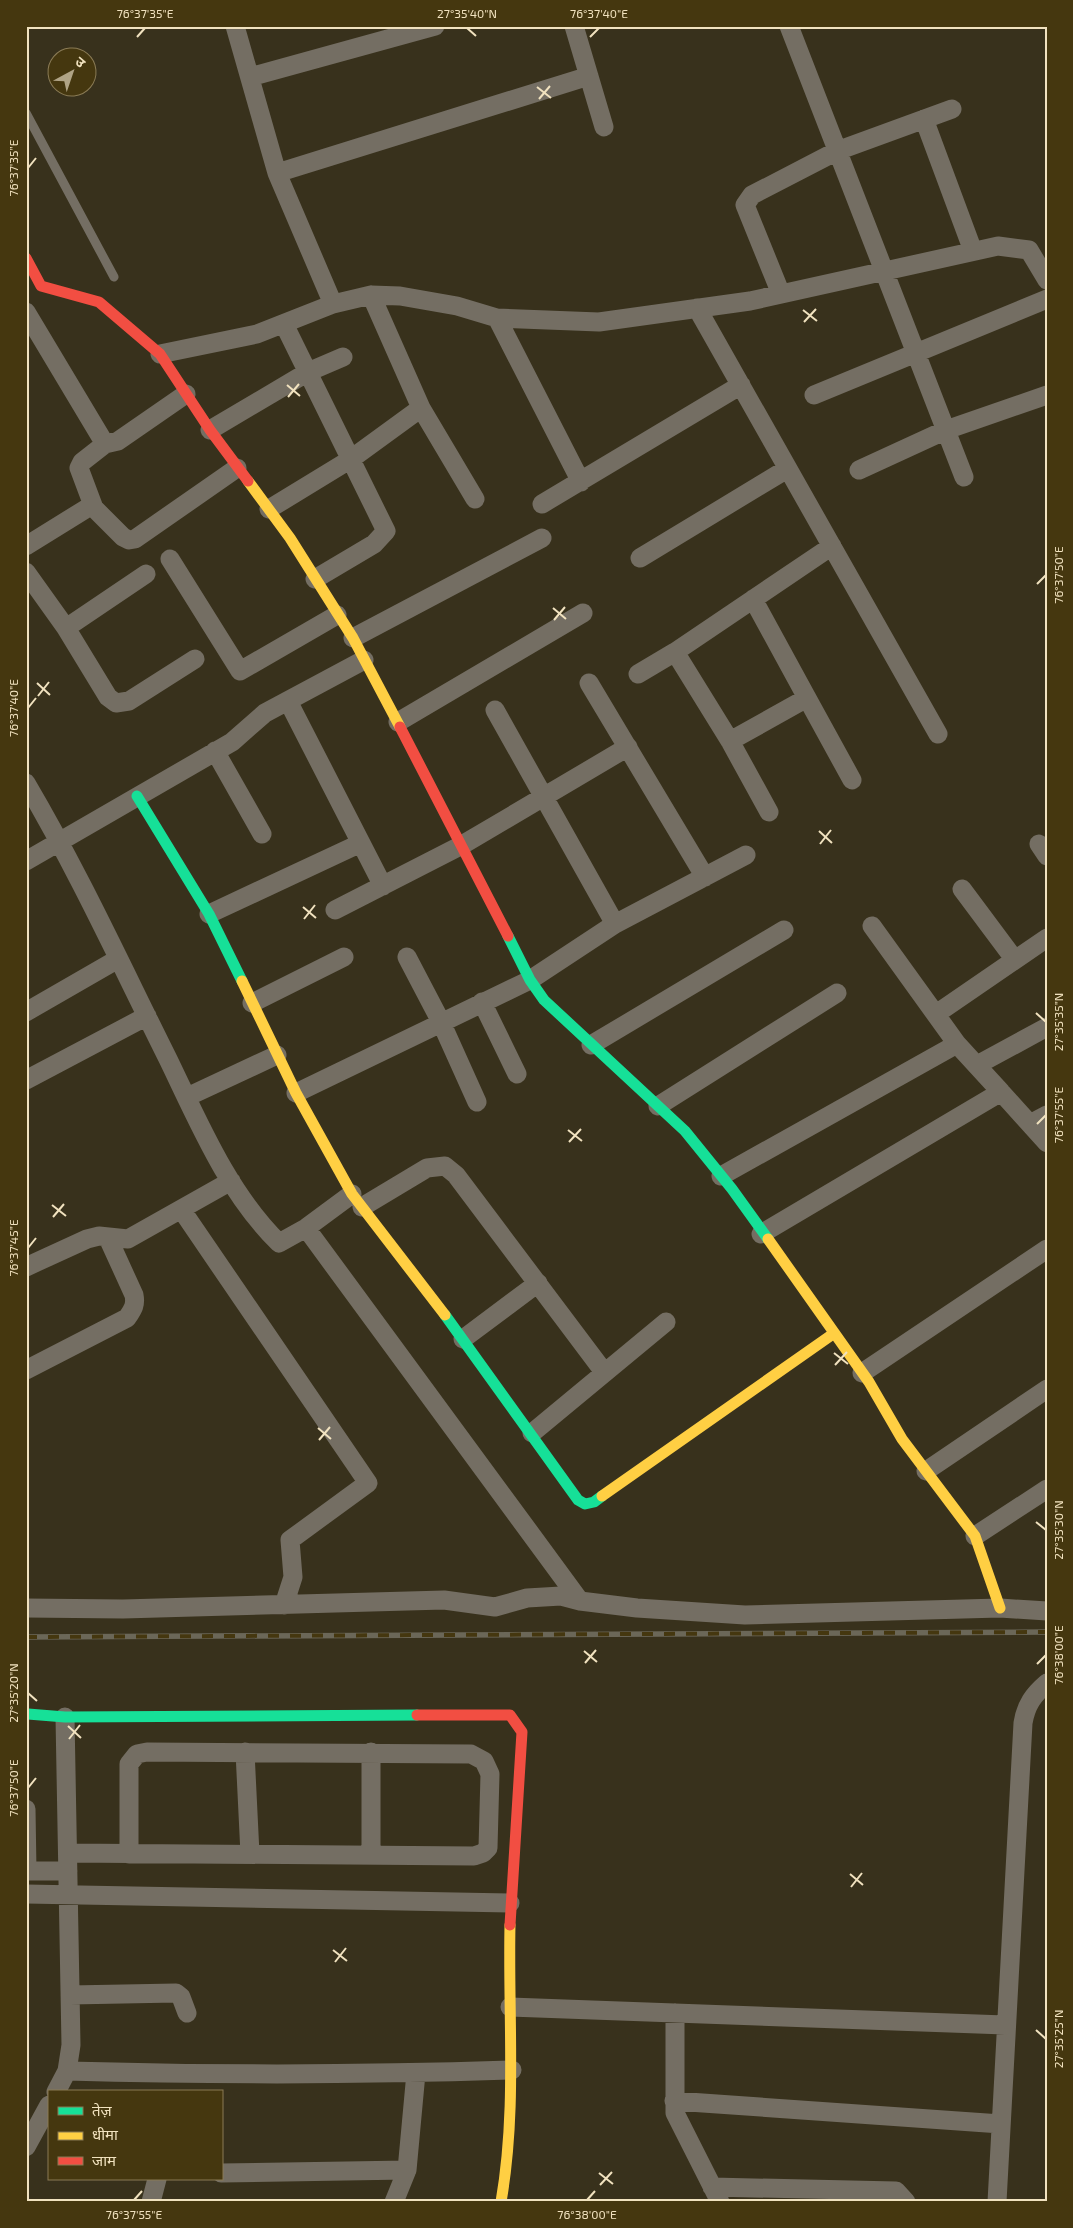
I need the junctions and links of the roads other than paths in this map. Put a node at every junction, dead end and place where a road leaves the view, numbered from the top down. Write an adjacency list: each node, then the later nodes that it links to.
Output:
1 (236, 26): 6 (street)
2 (436, 26): 6 (street)
3 (574, 26): 5 (street)
4 (789, 26): 11 (street)
5 (589, 76): 10 (street); 12 (street)
6 (250, 78): 12 (street)
7 (952, 109): 9 (street)
8 (26, 113): 16 (lane)
9 (924, 119): 11 (street); 13 (street)
10 (604, 126)
11 (837, 151): 15 (street); 19 (street)
12 (277, 173): 22 (street)
13 (973, 251): 15 (street); 17 (street)
14 (26, 258): 18 (street)
15 (883, 271): 19 (street); 27 (street)
16 (114, 277)
17 (1047, 280)
18 (34, 286): 28 (street)
19 (781, 294): 23 (street)
20 (370, 295): 22 (street); 25 (street); 35 (street)
21 (1047, 299): 27 (street)
22 (333, 304): 26 (street)
23 (697, 308): 25 (street); 31 (street)
24 (26, 312): 38 (street)
25 (497, 318): 44 (street)
26 (284, 324): 28 (street); 30 (street)
27 (915, 352): 33 (street); 37 (street)
28 (160, 354): 32 (street)
29 (342, 357): 30 (street)
30 (308, 372): 36 (street); 39 (street)
31 (741, 385): 41 (street); 44 (street)
32 (186, 394): 36 (street); 38 (street)
33 (814, 394)
34 (1047, 395): 37 (street)
35 (421, 408): 39 (street); 45 (street)
36 (210, 430): 40 (street)
37 (946, 430): 42 (street); 43 (street)
38 (105, 444): 47 (street)
39 (351, 459): 48 (street); 56 (street)
40 (237, 468): 47 (street); 48 (street)
41 (787, 469): 51 (street); 52 (street)
42 (859, 470)
43 (964, 477)
44 (581, 482): 46 (street)
45 (475, 499)
46 (542, 504)
47 (94, 508): 50 (street)
48 (269, 509): 56 (street)
49 (542, 538): 61 (street)
50 (26, 546)
51 (832, 546): 57 (street); 71 (street)
52 (640, 558)
53 (170, 559): 59 (street)
54 (26, 572): 60 (street)
55 (146, 574): 60 (street)
56 (315, 579): 59 (street)
57 (752, 599): 62 (street); 67 (street)
58 (584, 613): 70 (street)
59 (337, 615): 61 (street)
60 (66, 628): 63 (street)
61 (353, 638): 64 (street)
62 (675, 652): 65 (street); 72 (street)
63 (195, 659)
64 (364, 660): 68 (street); 70 (street)
65 (638, 674)
66 (588, 683): 73 (street)
67 (807, 698): 72 (street); 75 (street)
68 (288, 701): 74 (street); 82 (street)
69 (495, 710): 78 (street)
70 (398, 722): 83 (street)
71 (938, 734)
72 (730, 741): 79 (street)
73 (628, 747): 78 (street); 86 (street)
74 (215, 751): 77 (street); 80 (street)
75 (852, 780)
76 (26, 784): 81 (street)
77 (137, 796): 81 (street); 90 (street)
78 (544, 797): 83 (street); 91 (street)
79 (770, 812)
80 (262, 834)
81 (60, 842): 85 (street); 97 (street)
82 (361, 843): 87 (street); 90 (street)
83 (462, 845): 87 (street); 99 (street)
84 (746, 855): 86 (street)
85 (26, 861)
86 (705, 877): 91 (street)
87 (383, 886): 89 (street)
88 (962, 889): 98 (street)
89 (335, 910)
90 (209, 914): 102 (street)
91 (615, 924): 99 (street)
92 (872, 926): 104 (street)
93 (784, 930): 109 (street)
94 (1047, 938): 98 (street)
95 (344, 957): 102 (street)
96 (407, 957): 106 (street)
97 (118, 959): 103 (street); 105 (street)
98 (1015, 960): 104 (street)
99 (530, 980): 101 (street); 109 (street)
100 (837, 993): 118 (street)
101 (482, 1002): 106 (street); 112 (street)
102 (252, 1003): 110 (street)
103 (26, 1012)
104 (936, 1014): 108 (street)
105 (147, 1016): 113 (street); 116 (street)
106 (441, 1022): 115 (street); 117 (street)
107 (1047, 1026): 111 (street)
108 (957, 1044): 111 (street); 122 (street)
109 (591, 1045): 118 (street)
110 (277, 1055): 115 (street); 116 (street)
111 (977, 1065): 114 (street)
112 (517, 1074)
113 (26, 1080)
114 (1001, 1092): 120 (street); 127 (street)
115 (296, 1093): 124 (street)
116 (187, 1097): 123 (street)
117 (477, 1102)
118 (658, 1106): 122 (street)
119 (1047, 1115): 120 (street)
120 (1030, 1124): 121 (street)
121 (1047, 1143)
122 (721, 1176): 127 (street)
123 (231, 1181): 125 (street); 126 (street)
124 (357, 1201): 126 (street); 131 (street); 134 (street)
125 (181, 1209): 128 (street); 144 (street)
126 (306, 1228): 143 (street)
127 (762, 1234): 133 (street)
128 (108, 1238): 130 (street); 135 (street)
129 (1047, 1249): 137 (street)
130 (26, 1268)
131 (538, 1283): 134 (street); 136 (street)
132 (666, 1322): 136 (street)
133 (833, 1334): 137 (street); 139 (street)
134 (463, 1339): 139 (street)
135 (26, 1370)
136 (604, 1372): 139 (street)
137 (862, 1373): 140 (street)
138 (1047, 1388): 140 (street)
139 (532, 1433)
140 (926, 1471): 142 (street)
141 (1047, 1489): 142 (street)
142 (975, 1536): 146 (street)
143 (580, 1601): 144 (street); 146 (street)
144 (284, 1605): 145 (street)
145 (26, 1608)
146 (1000, 1608): 147 (street)
147 (1047, 1611)
148 (1047, 1683): 166 (street)
149 (28, 1714): 150 (street)
150 (65, 1717): 157 (street); 161 (street)
151 (245, 1752): 152 (street); 154 (street); 155 (street)
152 (371, 1752): 156 (street); 156 (street)
153 (26, 1809): 158 (street)
154 (129, 1854): 155 (street); 157 (street)
155 (250, 1854): 156 (street)
156 (370, 1855)
157 (68, 1862): 158 (street); 160 (street)
158 (27, 1871)
159 (26, 1894): 160 (street)
160 (68, 1895): 161 (street); 162 (street)
161 (510, 1903): 163 (street)
162 (70, 1995): 164 (street); 168 (street)
163 (510, 2006): 165 (street); 167 (street)
164 (187, 2013)
165 (675, 2013): 166 (street); 172 (street)
166 (1005, 2024): 174 (street)
167 (512, 2070): 169 (street); 182 (street)
168 (66, 2071): 170 (street); 171 (street)
169 (416, 2073): 170 (street); 176 (street)
170 (173, 2083)
171 (57, 2090)
172 (674, 2101): 174 (street); 179 (street)
173 (48, 2107): 175 (street)
174 (1001, 2124): 184 (street)
175 (26, 2147)
176 (407, 2170): 177 (street); 181 (street)
177 (222, 2173)
178 (157, 2180): 180 (street)
179 (716, 2194): 183 (street)
180 (151, 2202)
181 (394, 2202)
182 (501, 2202)
183 (906, 2202)
184 (997, 2202)

